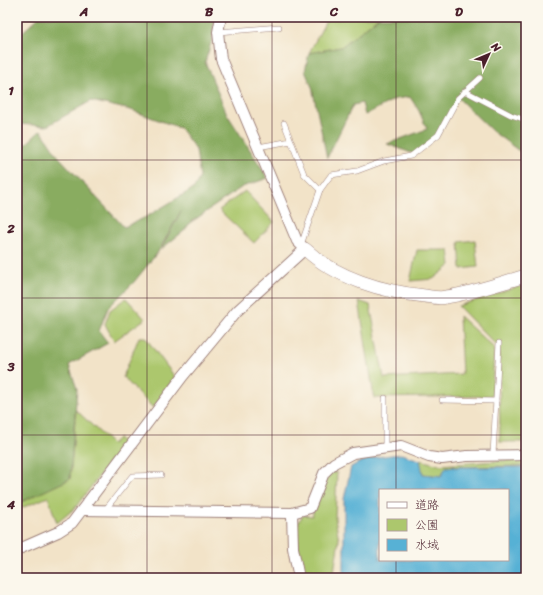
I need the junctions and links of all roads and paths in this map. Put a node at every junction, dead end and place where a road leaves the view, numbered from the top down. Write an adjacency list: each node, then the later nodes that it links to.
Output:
1 (221, 17): 3 (street)
2 (278, 27): 3 (lane)
3 (218, 32): 9 (street)
4 (480, 78): 5 (lane)
5 (465, 91): 6 (lane); 10 (lane)
6 (526, 120)
7 (284, 123): 8 (lane)
8 (291, 141): 9 (lane); 10 (lane)
9 (258, 147): 11 (street)
10 (320, 190): 11 (lane)
11 (303, 247): 12 (street); 21 (street)
12 (526, 276)
13 (498, 342): 16 (lane)
14 (385, 398): 17 (lane)
15 (442, 400): 16 (lane)
16 (496, 401): 18 (lane)
17 (385, 448): 18 (street); 23 (street)
18 (493, 455): 19 (street)
19 (526, 455)
20 (161, 475): 22 (lane)
21 (82, 510): 22 (street); 24 (street)
22 (104, 510): 23 (street)
23 (292, 513): 25 (street)
24 (17, 550)
25 (299, 578)

